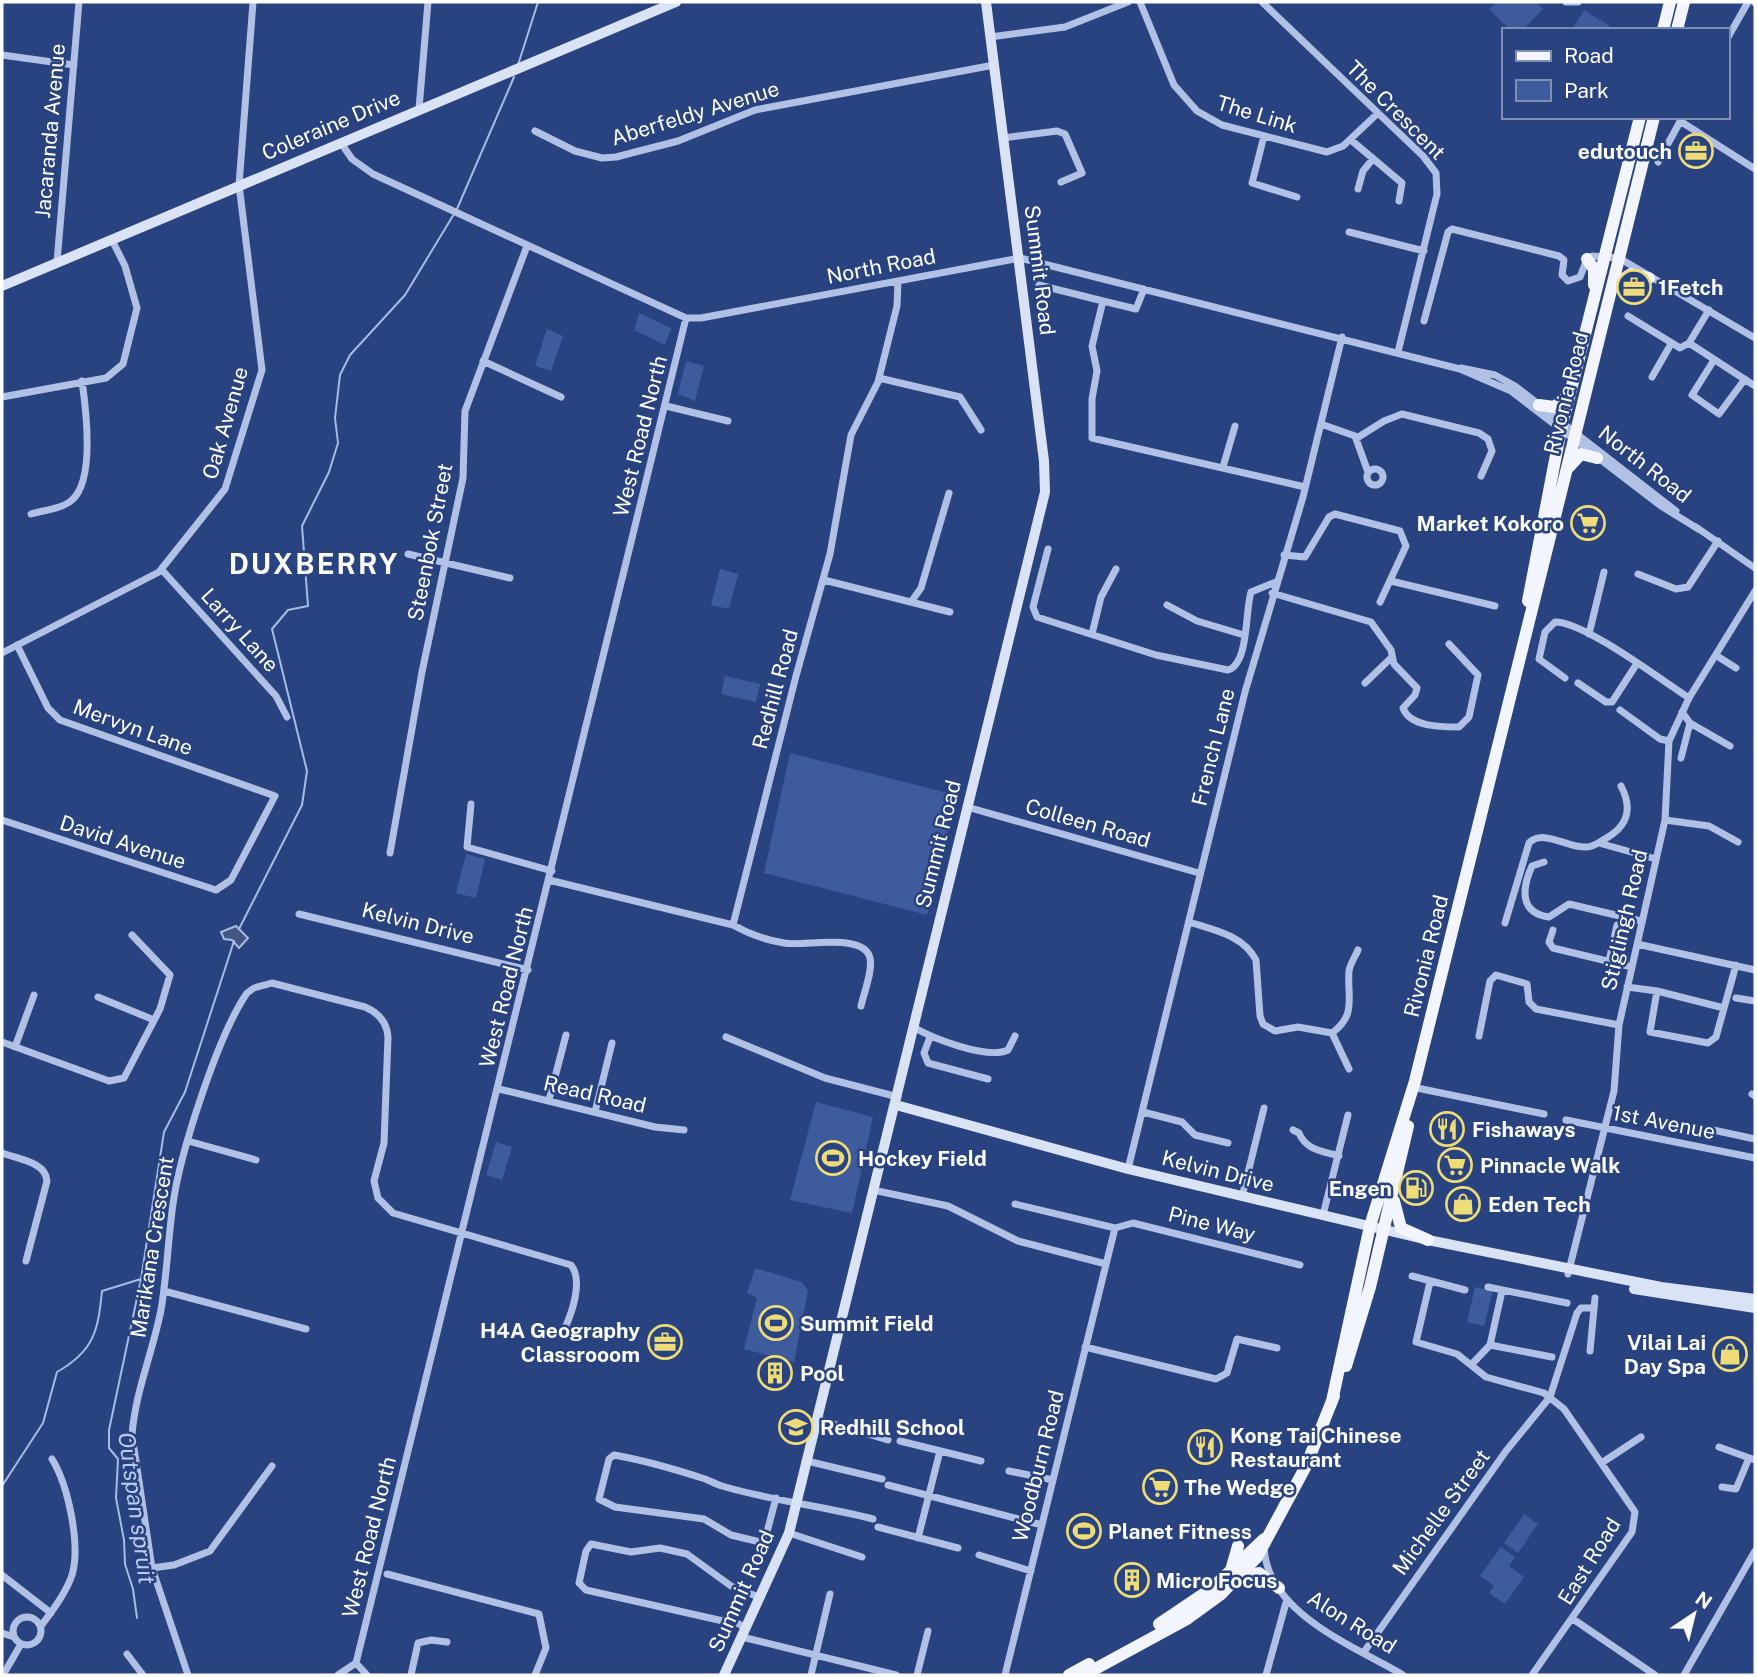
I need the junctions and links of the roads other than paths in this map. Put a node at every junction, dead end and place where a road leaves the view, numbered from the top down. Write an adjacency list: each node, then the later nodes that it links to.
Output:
1 (79, 2): 19 (street, Jacaranda Avenue)
2 (253, 2): 35 (street, Oak Avenue)
3 (428, 2): 21 (street)
4 (676, 2): 21 (main road, Coleraine Drive)
5 (986, 2): 17 (main road, Summit Road)
6 (1128, 2): 17 (street)
7 (1140, 2): 27 (street, The Link)
8 (1262, 2): 22 (street, The Crescent)
9 (1566, 2): 10 (street)
10 (1578, 2)
11 (1670, 2): 14 (main road)
12 (1684, 2): 15 (main road)
13 (1748, 2): 16 (street)
14 (1664, 28)
15 (1677, 28)
16 (1729, 35)
17 (990, 37): 20 (main road, Summit Road)
18 (2, 55): 19 (street)
19 (74, 65): 46 (street, Jacaranda Avenue)
20 (994, 65): 26 (street, Aberfeldy Avenue); 28 (main road, Summit Road)
21 (419, 109): 30 (main road, Coleraine Drive)
22 (1377, 114): 29 (street, The Link); 42 (street, The Crescent)
23 (1640, 119): 43 (main road, Rivonia Road)
24 (1653, 119): 43 (main road, Rivonia Road)
25 (1681, 119): 32 (street); 33 (street)
26 (535, 131)
27 (1264, 136): 29 (street, The Link); 37 (street)
28 (1003, 138): 34 (street); 44 (main road, Summit Road)
29 (1350, 140): 31 (street)
30 (341, 143): 35 (main road, Coleraine Drive); 41 (street)
31 (1372, 160): 36 (street); 38 (street)
32 (1658, 162)
33 (1755, 169)
34 (1061, 182)
35 (239, 185): 40 (main road, Coleraine Drive); 100 (street, Oak Avenue)
36 (1358, 190)
37 (1297, 197)
38 (1399, 201)
39 (1349, 232): 42 (street)
40 (112, 240): 46 (main road, Coleraine Drive); 70 (street)
41 (527, 246): 56 (street); 64 (street, Steenbok Street)
42 (1424, 251): 63 (street, The Crescent)
43 (1613, 257): 45 (street); 47 (street); 51 (main road, Rivonia Road); 58 (main road, Rivonia Road)
44 (1020, 258): 48 (street, North Road); 52 (street, North Road); 138 (main road, Summit Road)
45 (1587, 259): 57 (street); 58 (main road)
46 (57, 262): 50 (main road, Coleraine Drive)
47 (1649, 278): 51 (main road); 54 (street)
48 (898, 281): 56 (street, North Road); 68 (street, Redhill Road)
49 (1040, 285): 53 (street)
50 (2, 286)
51 (1613, 286): 82 (main road, Rivonia Road)
52 (1143, 289): 53 (street); 59 (street, North Road)
53 (1103, 302): 85 (street)
54 (1709, 310): 60 (street); 61 (street)
55 (1628, 316): 62 (street)
56 (687, 318): 76 (street, West Road North)
57 (1424, 321)
58 (1588, 330): 72 (main road, Rivonia Road)
59 (1342, 337): 63 (street, North Road); 78 (street, French Lane)
60 (1755, 338)
61 (1689, 343): 62 (street); 65 (street)
62 (1671, 344): 67 (street)
63 (1398, 352): 66 (street, North Road)
64 (483, 360): 74 (street); 97 (street, Steenbok Street)
65 (1714, 360): 69 (street); 69 (street)
66 (1460, 369): 75 (street, North Road); 80 (street, North Road)
67 (1652, 377)
68 (879, 378): 81 (street); 104 (street, Redhill Road)
69 (1745, 380): 71 (street)
70 (82, 382): 73 (street); 91 (street)
71 (1755, 386)
72 (1571, 393): 75 (main road); 80 (main road, Rivonia Road)
73 (2, 397)
74 (561, 397)
75 (1539, 405): 80 (street, North Road)
76 (666, 406): 77 (street); 146 (street, West Road North)
77 (728, 421)
78 (1321, 424): 83 (street); 89 (street, French Lane)
79 (1235, 426): 85 (street)
80 (1562, 426): 82 (street, North Road); 124 (main road, Rivonia Road)
81 (981, 430)
82 (1575, 436): 84 (street, North Road); 86 (main road, Rivonia Road); 92 (street, North Road)
83 (1357, 438): 87 (street); 88 (street)
84 (1597, 458): 86 (main road); 92 (street, North Road)
85 (1223, 467): 89 (street)
86 (1566, 471): 124 (main road, Rivonia Road)
87 (1368, 472)
88 (1481, 476)
89 (1306, 487): 96 (street, French Lane)
90 (949, 493): 110 (street)
91 (31, 514)
92 (1700, 530): 93 (street, North Road)
93 (1717, 541): 98 (street, North Road); 102 (street)
94 (1048, 549): 114 (street)
95 (408, 554): 97 (street)
96 (1284, 555): 105 (street); 106 (street, French Lane)
97 (445, 564): 103 (street); 143 (street, Steenbok Street)
98 (1755, 568)
99 (1116, 569): 114 (street)
100 (162, 570): 118 (street, Oak Avenue); 131 (street, Larry Lane)
101 (1604, 572): 115 (street)
102 (1638, 574)
103 (510, 578)
104 (824, 580): 110 (street); 154 (street, Redhill Road)
105 (1391, 581): 109 (street); 112 (street)
106 (1276, 582): 108 (street, French Lane); 116 (street)
107 (1755, 591): 120 (street, Stiglingh Road)
108 (1272, 593): 121 (street); 147 (street, French Lane)
109 (1380, 601)
110 (911, 602): 113 (street)
111 (1167, 605): 116 (street)
112 (1495, 606)
113 (950, 612)
114 (1092, 634): 116 (street)
115 (1589, 634): 122 (street); 125 (street)
116 (1244, 635)
117 (1449, 644): 121 (street)
118 (17, 645): 119 (street, Oak Avenue); 148 (street, Mervyn Lane)
119 (2, 653)
120 (1717, 656): 123 (street); 128 (street, Stiglingh Road)
121 (1392, 657): 126 (street)
122 (1636, 665): 127 (street); 128 (street)
123 (1736, 668)
124 (1516, 677): 187 (main road, Rivonia Road)
125 (1565, 678)
126 (1365, 683)
127 (1578, 683)
128 (1689, 698): 130 (street, Stiglingh Road)
129 (1620, 710): 133 (street)
130 (1682, 712): 132 (street); 133 (street, Stiglingh Road)
131 (287, 717)
132 (1690, 723): 134 (street); 135 (street)
133 (1669, 741): 140 (street, Stiglingh Road)
134 (1730, 746)
135 (1681, 758)
136 (1621, 786): 142 (street)
137 (471, 804): 146 (street)
138 (967, 807): 147 (street, Colleen Road); 175 (main road, Summit Road)
139 (2, 820): 148 (street, David Avenue)
140 (1665, 820): 141 (street); 144 (street, Stiglingh Road)
141 (1738, 842)
142 (1598, 843): 144 (street); 153 (street)
143 (390, 853)
144 (1656, 859): 151 (street, Stiglingh Road)
145 (1544, 862): 151 (street)
146 (552, 871): 149 (street, West Road North)
147 (1199, 873): 152 (street, French Lane)
148 (231, 880)
149 (549, 880): 154 (street); 164 (street, West Road North)
150 (299, 914): 164 (street, Kelvin Drive)
151 (1641, 921): 158 (street, Stiglingh Road)
152 (1189, 922): 176 (street); 193 (street, French Lane)
153 (1505, 923)
154 (733, 925): 171 (street)
155 (1617, 925): 160 (street)
156 (1553, 930): 160 (street)
157 (132, 935): 173 (street)
158 (1637, 944): 161 (street); 162 (street, Stiglingh Road)
159 (1358, 950): 176 (street)
160 (1609, 961): 162 (street)
161 (1736, 965): 163 (street); 172 (street)
162 (1632, 967): 165 (street, Stiglingh Road)
163 (1755, 969)
164 (528, 970): 188 (street, West Road North)
165 (1627, 987): 166 (street); 174 (street, Stiglingh Road)
166 (1657, 991): 172 (street); 172 (street)
167 (34, 995): 184 (street)
168 (98, 997): 173 (street)
169 (1737, 998): 170 (street)
170 (1755, 1001)
171 (861, 1006)
172 (1724, 1008)
173 (154, 1020): 184 (street)
174 (1619, 1025): 181 (street); 197 (street, Stiglingh Road)
175 (913, 1027): 180 (street); 190 (main road, Summit Road)
176 (1332, 1033): 185 (street)
177 (566, 1035): 189 (street)
178 (1015, 1036): 180 (street)
179 (726, 1037): 190 (street)
180 (930, 1037): 186 (street)
181 (1479, 1037)
182 (2, 1042): 184 (street)
183 (612, 1043): 192 (street)
184 (15, 1047)
185 (1349, 1069)
186 (988, 1079)
187 (1414, 1085): 194 (street); 209 (main road, Rivonia Road); 214 (main road, Rivonia Road)
188 (499, 1089): 189 (street, Read Road); 217 (street, West Road North)
189 (549, 1100): 192 (street, Read Road)
190 (897, 1101): 208 (main road, Kelvin Drive); 210 (main road, Summit Road)
191 (1264, 1108): 211 (street)
192 (595, 1112): 198 (street, Read Road)
193 (1143, 1112): 203 (street); 208 (street, French Lane)
194 (1544, 1114)
195 (1348, 1115): 205 (street)
196 (1566, 1120): 197 (street, 1st Avenue)
197 (1606, 1129): 206 (street, 1st Avenue); 222 (street, Stiglingh Road)
198 (684, 1130)
199 (1293, 1130): 205 (street)
200 (1713, 1130): 201 (street)
201 (1755, 1139)
202 (188, 1141): 207 (street); 217 (street, Marikana Crescent); 227 (street, Marikana Crescent)
203 (1228, 1143)
204 (2, 1153): 219 (street)
205 (1339, 1156): 213 (street)
206 (1755, 1158)
207 (256, 1160)
208 (1128, 1169): 211 (main road, Kelvin Drive)
209 (1394, 1183): 216 (main road, Rivonia Road); 218 (main road)
210 (873, 1190): 220 (street); 244 (main road, Summit Road)
211 (1242, 1197): 213 (main road, Kelvin Drive)
212 (1015, 1204): 215 (street, Pine Way)
213 (1323, 1216): 214 (main road, Kelvin Drive)
214 (1370, 1226): 216 (main road, Kelvin Drive); 243 (main road, Rivonia Road)
215 (1115, 1228): 220 (street, Woodburn Road); 221 (street, Pine Way)
216 (1383, 1230): 218 (main road, Kelvin Drive); 243 (main road, Rivonia Road)
217 (461, 1233): 235 (street, Marikana Crescent); 295 (street, West Road North)
218 (1428, 1240): 222 (main road, Kelvin Drive)
219 (26, 1261)
220 (1106, 1264): 237 (street, Woodburn Road)
221 (1300, 1265)
222 (1569, 1271): 230 (main road, Kelvin Drive); 233 (main road, Kelvin Drive)
223 (1412, 1276): 224 (street)
224 (1430, 1282): 226 (street); 241 (street)
225 (1488, 1287): 228 (street)
226 (1465, 1290)
227 (164, 1291): 234 (street); 272 (street, Marikana Crescent)
228 (1502, 1291): 231 (street); 236 (street)
229 (1595, 1298): 232 (street)
230 (1755, 1299)
231 (1567, 1303)
232 (1594, 1308): 239 (street); 242 (street)
233 (1755, 1308)
234 (306, 1329)
235 (563, 1332)
236 (1490, 1345): 240 (street); 241 (street)
237 (1085, 1347): 238 (street); 257 (street, Woodburn Road)
238 (1278, 1348)
239 (1590, 1351)
240 (1552, 1357)
241 (1472, 1364): 242 (street)
242 (1550, 1397): 254 (street, East Road); 292 (street, Michelle Street)
243 (1332, 1401): 268 (main road, Rivonia Road)
244 (817, 1419): 246 (street); 252 (main road, Summit Road)
245 (1641, 1437): 254 (street)
246 (888, 1440)
247 (900, 1441): 249 (street)
248 (1719, 1447): 251 (street)
249 (940, 1451): 253 (street); 259 (street)
250 (52, 1459): 282 (street)
251 (1752, 1459): 258 (street)
252 (807, 1461): 259 (street); 261 (main road, Summit Road)
253 (981, 1461)
254 (1603, 1462): 284 (street, East Road)
255 (272, 1466): 272 (street)
256 (1009, 1471): 257 (street)
257 (1053, 1480): 263 (street, Woodburn Road)
258 (1722, 1487)
259 (928, 1495): 263 (street); 266 (street)
260 (776, 1498): 260 (street); 261 (street)
261 (796, 1504): 262 (street); 265 (main road, Summit Road)
262 (873, 1519)
263 (1042, 1525): 273 (street, Woodburn Road)
264 (878, 1527): 266 (street)
265 (789, 1533): 271 (street); 280 (main road, Summit Road)
266 (918, 1538): 267 (street)
267 (958, 1548)
268 (1256, 1549): 276 (main road); 276 (main road, Rivonia Road); 277 (street, Alon Road)
269 (1755, 1551): 314 (street)
270 (979, 1555): 273 (street)
271 (862, 1557)
272 (152, 1568): 299 (street, Marikana Crescent)
273 (1031, 1571): 307 (street, Woodburn Road)
274 (387, 1574): 296 (street)
275 (2, 1575): 282 (street)
276 (1233, 1575): 277 (main road); 308 (main road, Rivonia Road); 309 (main road, Rivonia Road)
277 (1279, 1588): 281 (street, Alon Road)
278 (741, 1590): 280 (street); 283 (street); 283 (street)
279 (830, 1594): 294 (street)
280 (761, 1598): 286 (main road, Summit Road)
281 (1287, 1599): 292 (street, Alon Road); 310 (street)
282 (51, 1612): 285 (street)
283 (728, 1618): 286 (street)
284 (1573, 1619): 312 (street, East Road); 313 (street)
285 (41, 1626): 289 (street); 291 (street)
286 (744, 1632): 294 (street); 303 (main road, Summit Road)
287 (928, 1632): 306 (street)
288 (2, 1633): 289 (street)
289 (14, 1637): 291 (street)
290 (447, 1642): 302 (street)
291 (21, 1644): 297 (street)
292 (1364, 1651): 311 (street, Alon Road)
293 (127, 1654): 298 (street)
294 (816, 1655): 304 (street); 305 (street)
295 (356, 1663): 300 (street); 301 (street)
296 (538, 1674)
297 (3, 1675)
298 (143, 1675)
299 (188, 1675)
300 (338, 1675)
301 (367, 1675)
302 (411, 1675)
303 (724, 1675)
304 (811, 1675)
305 (896, 1675)
306 (917, 1675)
307 (1005, 1675)
308 (1069, 1675)
309 (1084, 1675)
310 (1266, 1675)
311 (1403, 1675)
312 (1532, 1675)
313 (1655, 1675)
314 (1684, 1675)

